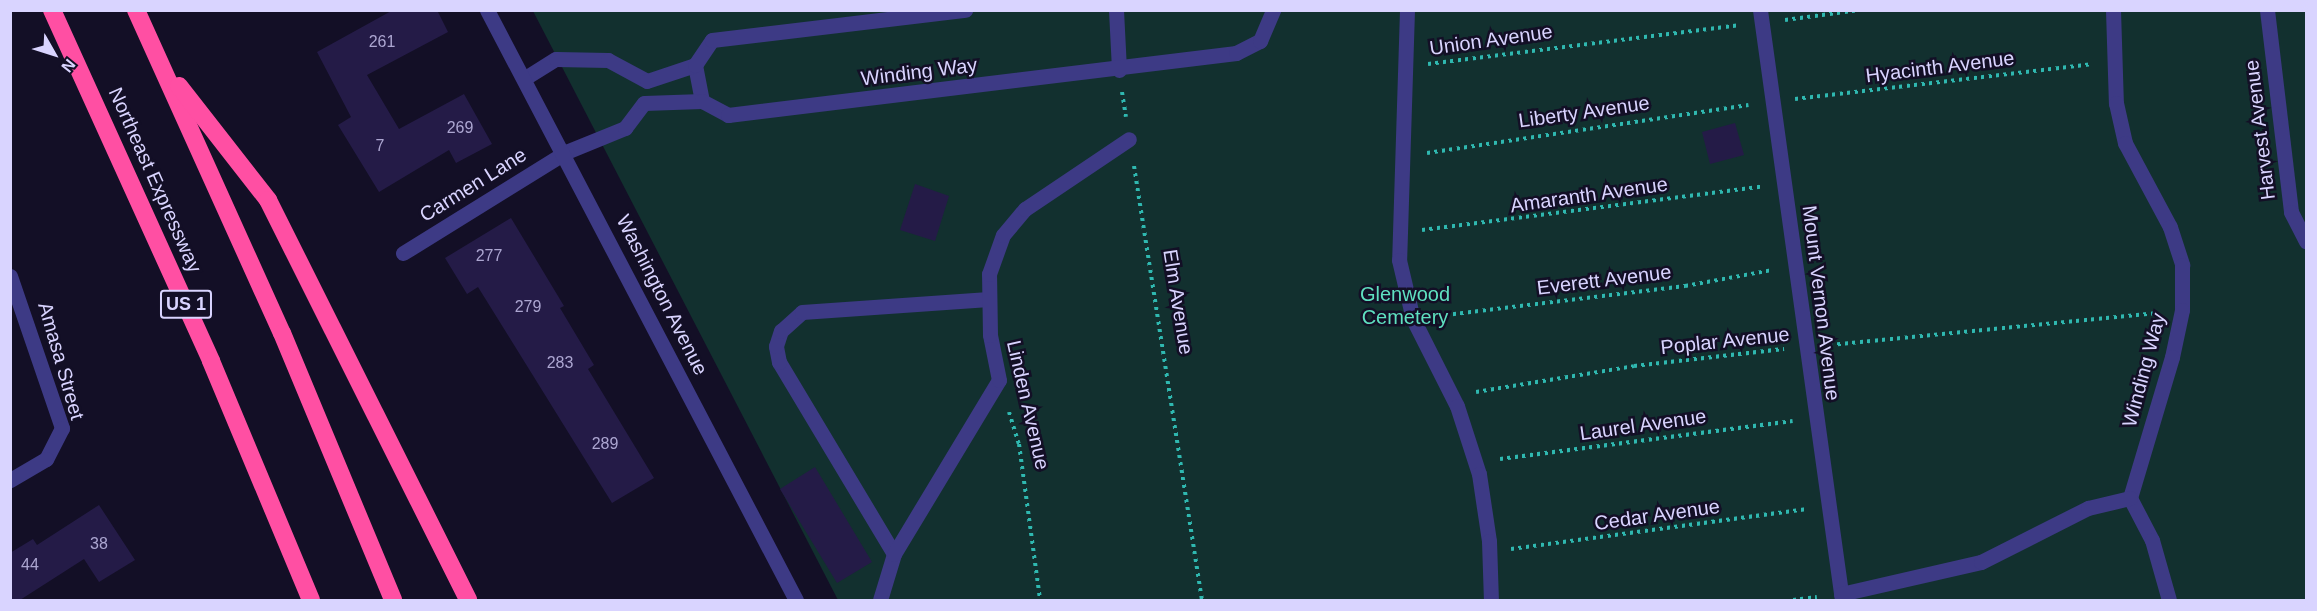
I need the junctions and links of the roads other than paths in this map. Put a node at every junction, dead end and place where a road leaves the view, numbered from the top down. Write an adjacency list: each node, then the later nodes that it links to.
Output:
1 (52, 10): 26 (highway, Northeast Expressway / US 1)
2 (136, 10): 11 (highway)
3 (488, 10): 14 (street, Washington Avenue)
4 (965, 10): 12 (street)
5 (1116, 10): 13 (street)
6 (1273, 10): 13 (street, Winding Way)
7 (1407, 10): 31 (street)
8 (2113, 10): 23 (street, Winding Way)
9 (2267, 10): 18 (street, Harvest Avenue)
10 (1761, 17): 25 (street, Mount Vernon Avenue)
11 (159, 60): 27 (highway); 28 (highway)
12 (695, 65): 14 (street); 15 (street)
13 (1119, 70): 15 (street, Winding Way)
14 (525, 78): 17 (street, Washington Avenue)
15 (702, 101): 17 (street)
16 (1129, 139): 21 (street, Linden Avenue)
17 (566, 152): 19 (street, Carmen Lane); 29 (street, Washington Avenue)
18 (2307, 241)
19 (403, 253)
20 (10, 276): 22 (street, Amasa Street)
21 (989, 299): 24 (street, Linden Avenue); 24 (street)
22 (14, 478)
23 (2130, 498): 25 (street); 32 (street)
24 (894, 554): 30 (street)
25 (1842, 597)
26 (312, 600)
27 (393, 600)
28 (468, 600)
29 (796, 600)
30 (880, 600)
31 (1491, 600)
32 (2169, 600)

